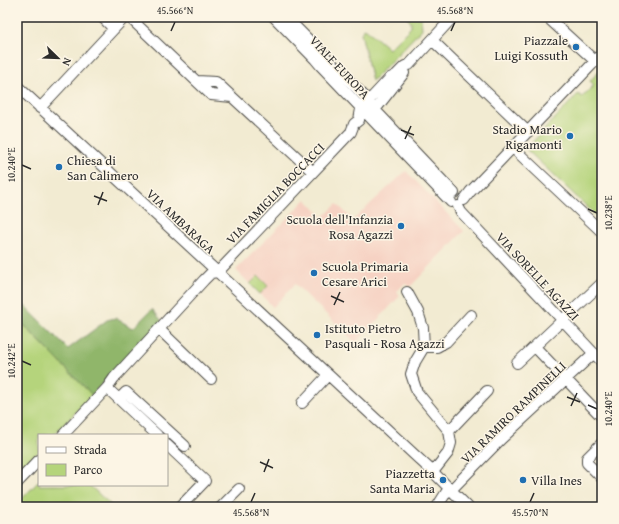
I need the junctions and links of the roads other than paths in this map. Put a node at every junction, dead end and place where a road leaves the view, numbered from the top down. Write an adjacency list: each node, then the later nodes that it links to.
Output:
1 (102, 17): 8 (street)
2 (125, 17): 8 (street)
3 (129, 17): 20 (street)
4 (274, 17): 15 (street, VIALE EUROPA)
5 (286, 17): 13 (street, VIALE EUROPA)
6 (453, 17): 9 (street, VIA FAMIGLIA BOCCACCI)
7 (551, 18): 10 (street)
8 (114, 29): 14 (street)
9 (432, 40): 11 (street, VIA FAMIGLIA BOCCACCI); 18 (street)
10 (598, 58): 18 (street)
11 (409, 65): 13 (street, VIA FAMIGLIA BOCCACCI); 16 (street, VIA FAMIGLIA BOCCACCI)
12 (17, 86): 14 (street, VIA AMBARAGA)
13 (369, 101): 15 (street, VIA FAMIGLIA BOCCACCI); 16 (street, VIALE EUROPA)
14 (40, 108): 23 (street, VIA AMBARAGA)
15 (361, 109): 16 (street, VIALE EUROPA); 17 (street, VIA FAMIGLIA BOCCACCI)
16 (372, 114): 17 (street, VIA FAMIGLIA BOCCACCI); 21 (street, VIA SORELLE AGAZZI)
17 (352, 132): 20 (street, VIA FAMIGLIA BOCCACCI)
18 (528, 132): 19 (street)
19 (513, 148): 21 (street); 22 (street)
20 (310, 179): 23 (street, VIA FAMIGLIA BOCCACCI)
21 (459, 198): 27 (street, VIA SORELLE AGAZZI)
22 (602, 232)
23 (218, 272): 28 (street, VIA FAMIGLIA BOCCACCI); 34 (street, VIA AMBARAGA)
24 (602, 282): 27 (street)
25 (407, 292): 29 (street)
26 (471, 315): 29 (street)
27 (563, 321): 30 (street); 31 (street, VIA SORELLE AGAZZI)
28 (159, 329): 35 (street); 37 (street, VIA FAMIGLIA BOCCACCI)
29 (424, 347): 41 (street)
30 (534, 347): 33 (street); 36 (street)
31 (594, 353): 32 (street, VIA SORELLE AGAZZI); 36 (street, VIA RAMIRO RAMPINELLI)
32 (602, 362)
33 (517, 363)
34 (328, 375): 39 (street); 49 (street, VIA AMBARAGA)
35 (211, 379)
36 (566, 380): 40 (street); 53 (street, VIA RAMIRO RAMPINELLI)
37 (107, 388): 42 (street); 43 (street, VIA FAMIGLIA BOCCACCI)
38 (487, 391): 41 (street)
39 (302, 403)
40 (602, 417)
41 (449, 431): 49 (street)
42 (161, 433)
43 (64, 434)
44 (168, 437): 47 (street)
45 (602, 443): 50 (street)
46 (168, 446): 54 (street)
47 (186, 446)
48 (38, 461): 51 (street)
49 (433, 472): 53 (street)
50 (602, 478)
51 (17, 483)
52 (239, 489): 55 (street)
53 (450, 489): 56 (street, VIA RAMIRO RAMPINELLI); 57 (street)
54 (180, 507)
55 (221, 507)
56 (437, 507)
57 (468, 507)

